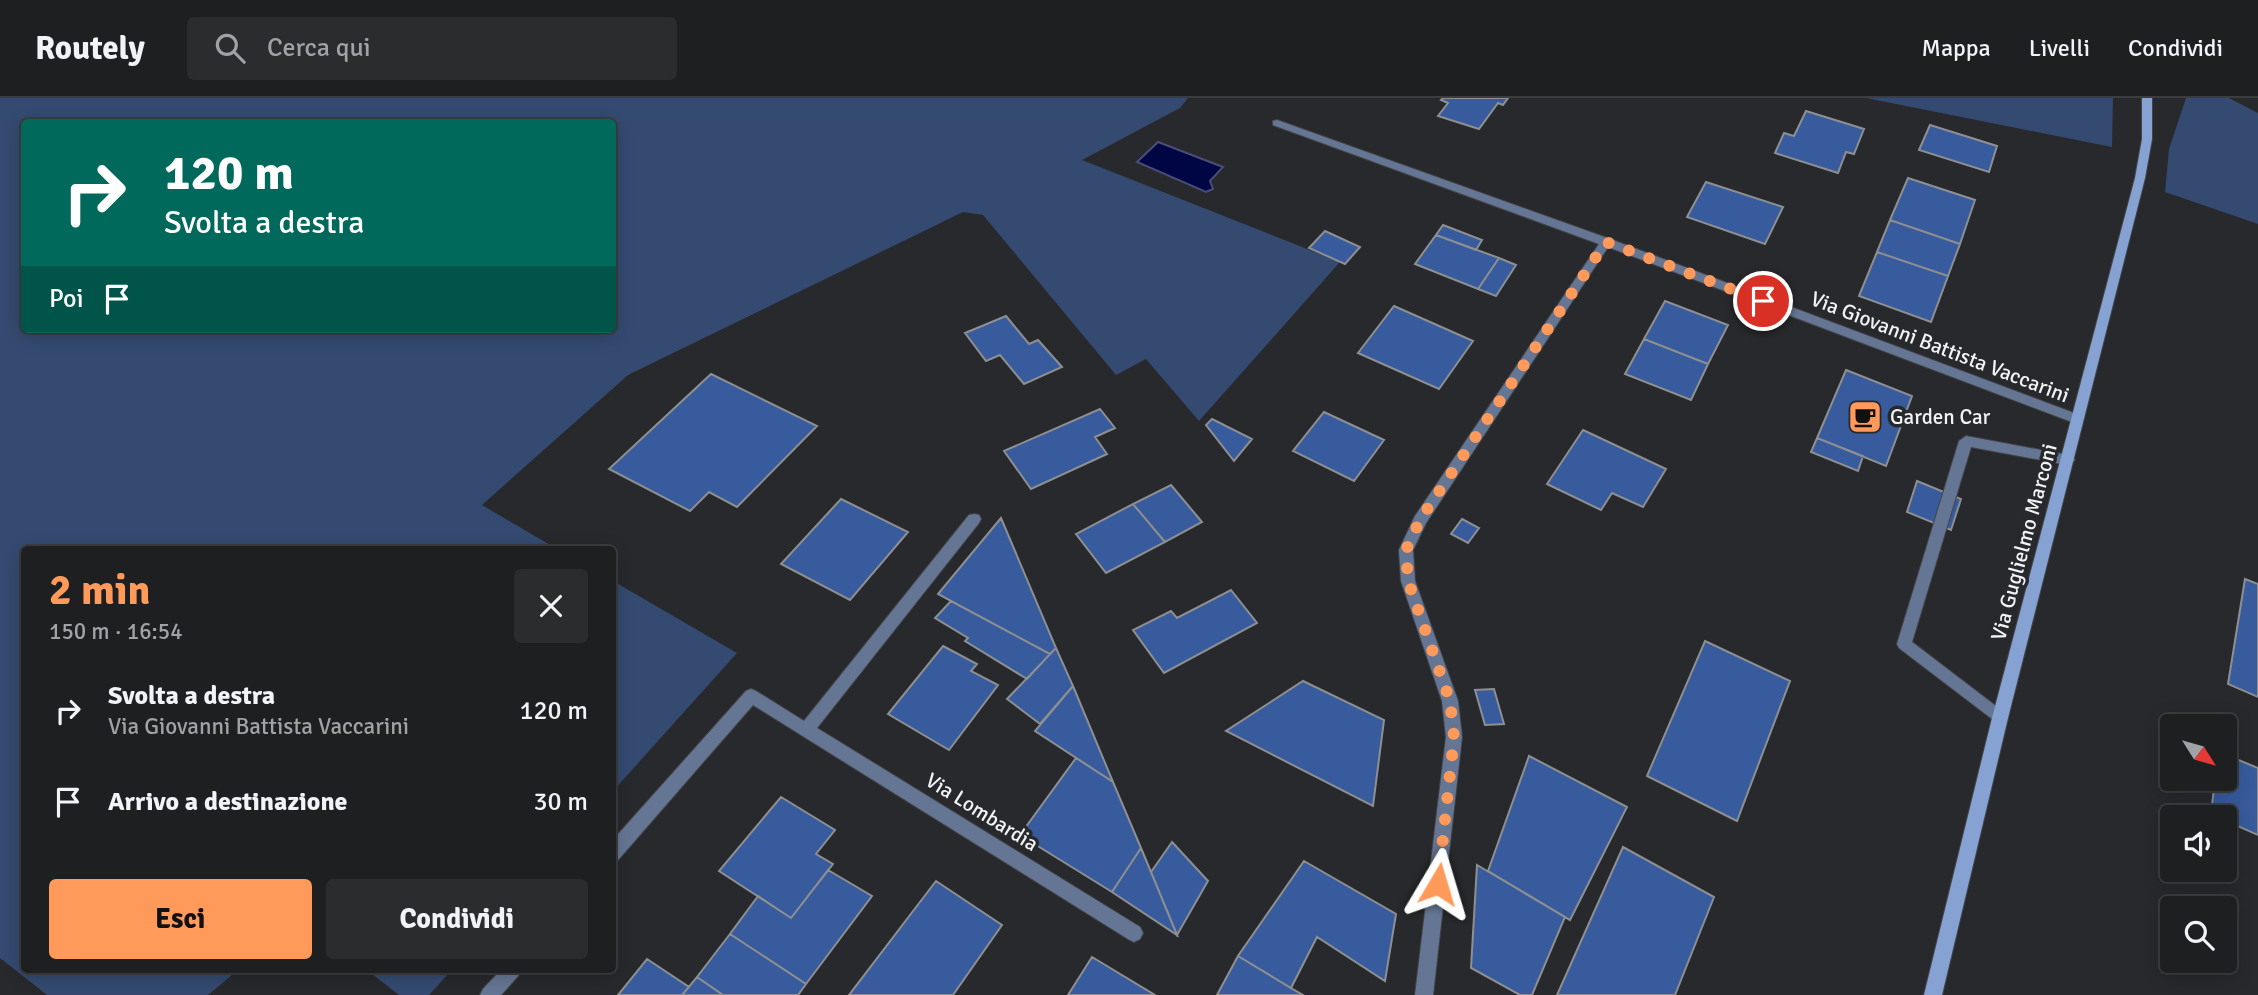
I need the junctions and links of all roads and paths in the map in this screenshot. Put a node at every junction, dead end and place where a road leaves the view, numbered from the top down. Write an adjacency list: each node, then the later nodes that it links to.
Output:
1 (2147, 98): 4 (main road, Via Guglielmo Marconi)
2 (1277, 123): 3 (street, Via Giovanni Battista Vaccarini)
3 (1606, 242): 4 (street, Via Giovanni Battista Vaccarini); 13 (street)
4 (2077, 419): 5 (main road, Via Guglielmo Marconi)
5 (2068, 460): 7 (main road, Via Guglielmo Marconi); 7 (street)
6 (974, 519): 8 (street)
7 (2000, 718): 14 (main road, Via Guglielmo Marconi)
8 (806, 730): 9 (street, Via Lombardia); 10 (street, Via Lombardia)
9 (616, 849)
10 (1133, 933)
11 (509, 973): 12 (street)
12 (489, 995)
13 (1424, 995)
14 (1933, 995)

